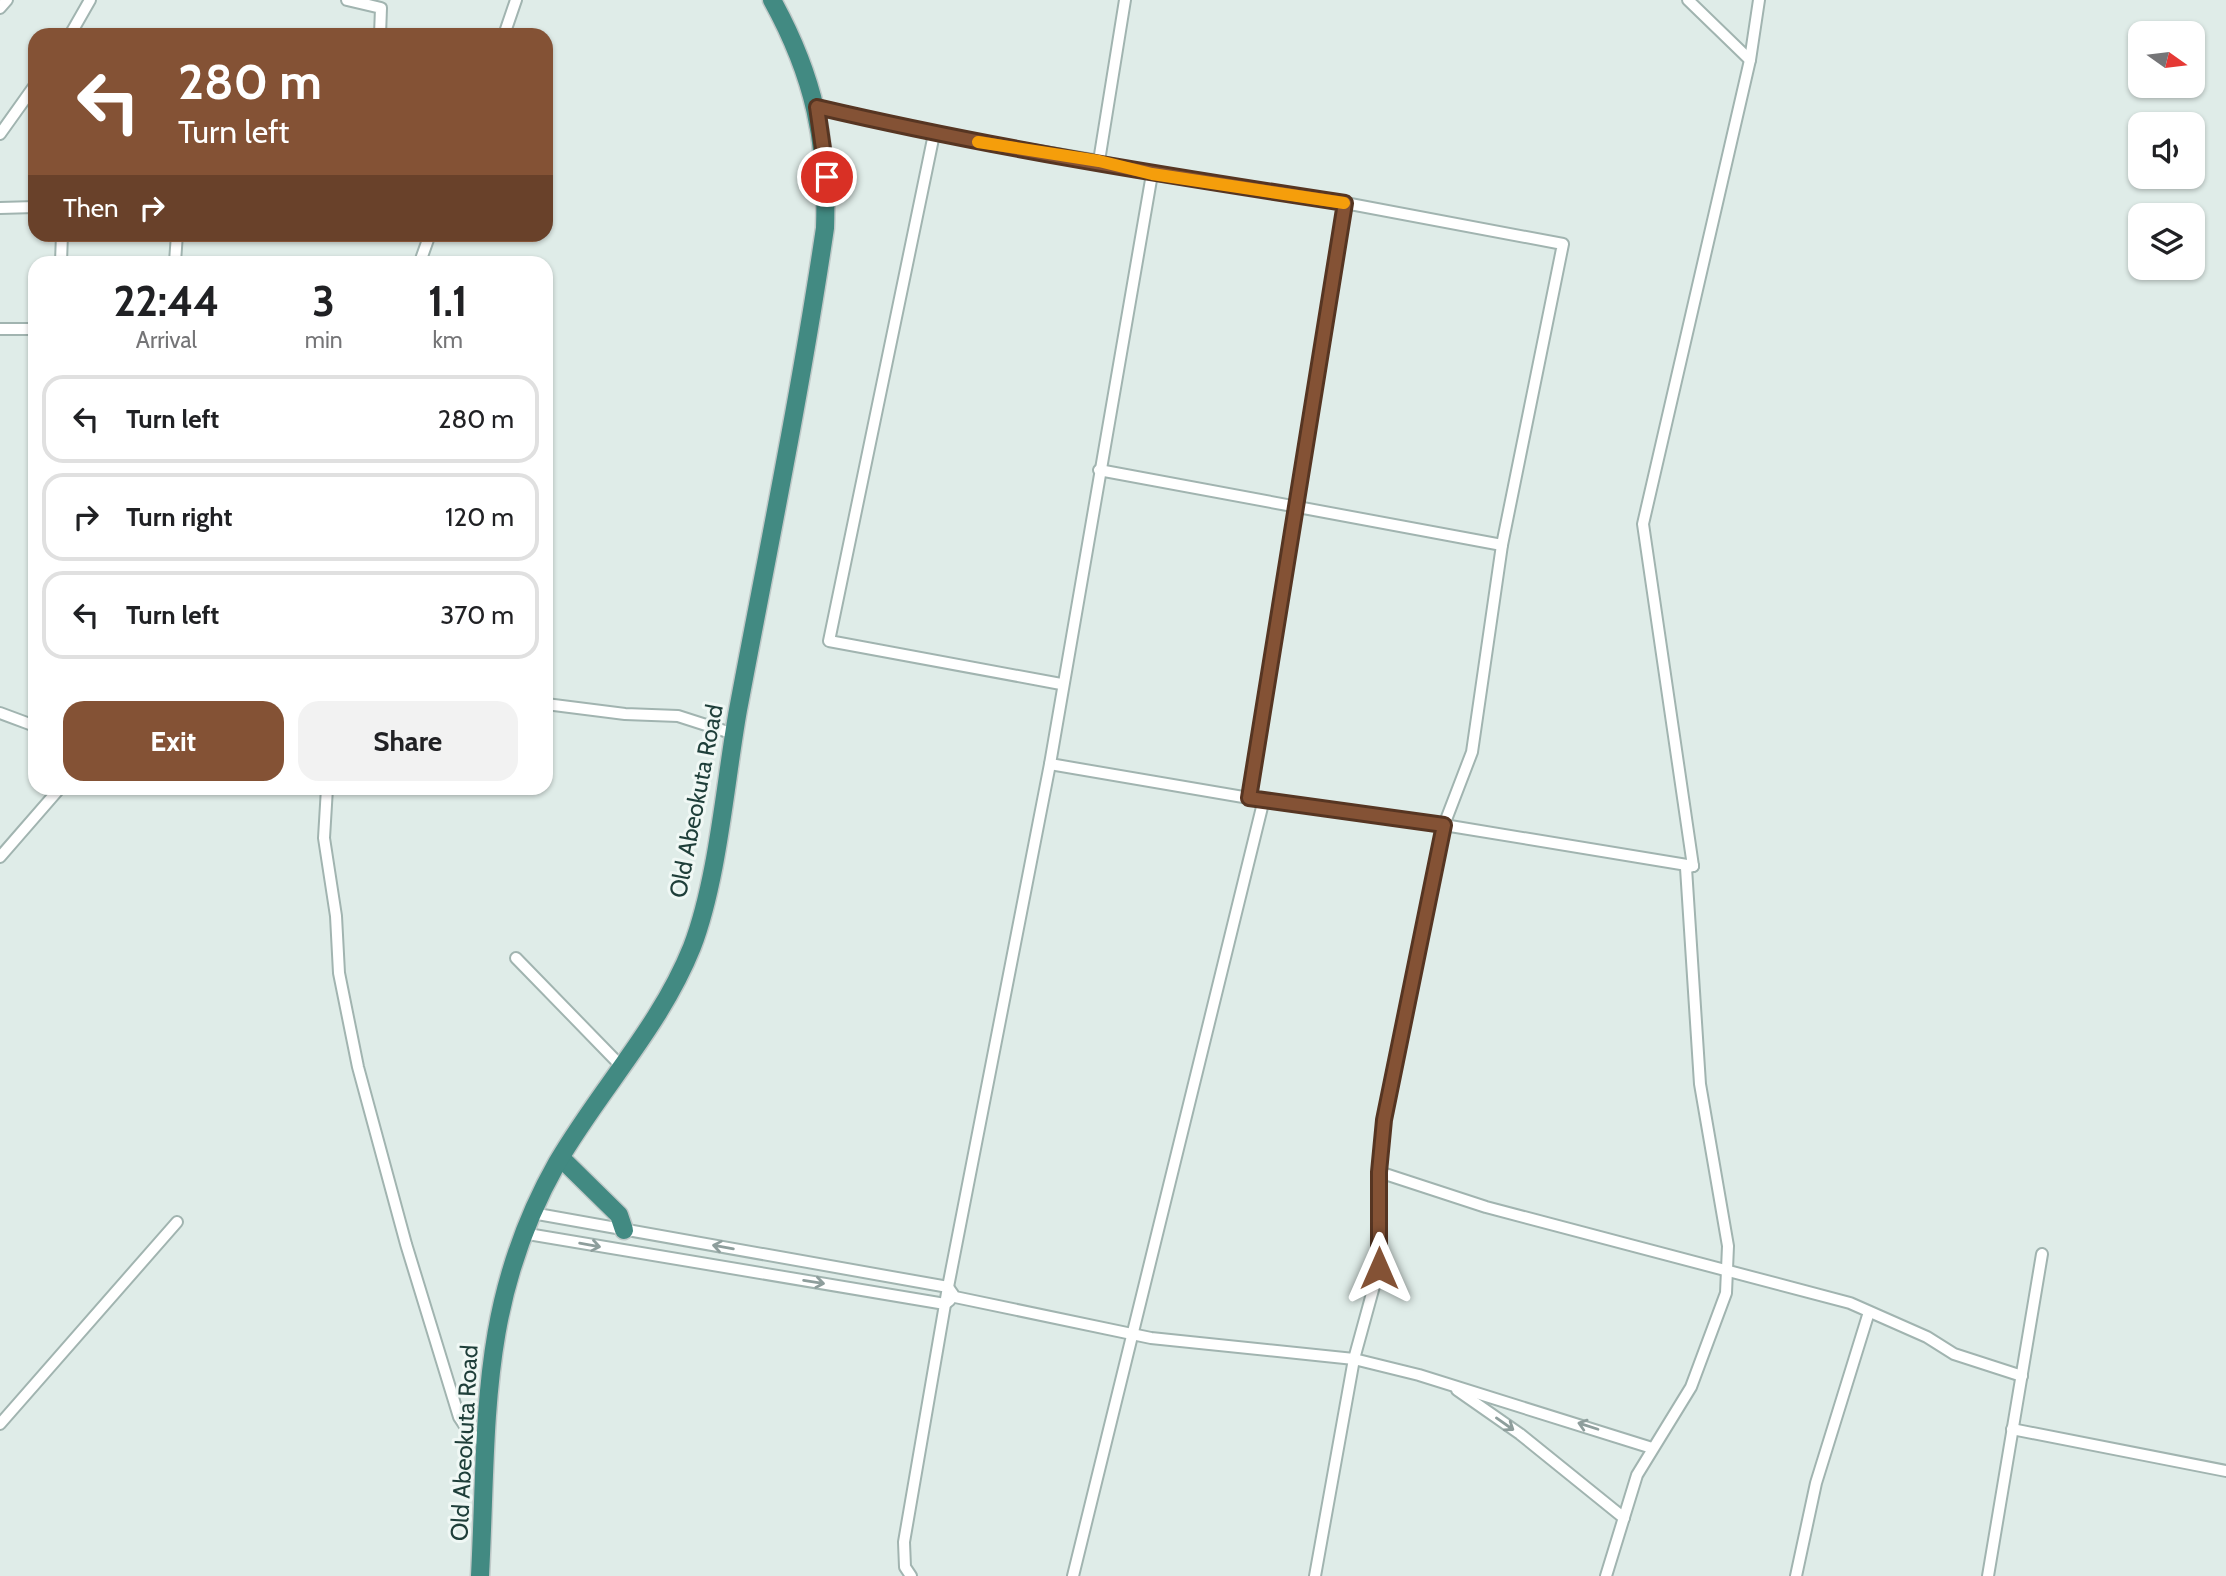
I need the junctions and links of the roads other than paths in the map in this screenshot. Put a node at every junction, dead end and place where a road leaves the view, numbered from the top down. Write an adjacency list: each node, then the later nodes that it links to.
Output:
1 (7, 0): 9 (street)
2 (90, 0): 10 (street)
3 (347, 0): 11 (street)
4 (516, 0): 12 (street)
5 (772, 0): 15 (highway, Old Abeokuta Road)
6 (1125, 0): 18 (street)
7 (1688, 0): 13 (street)
8 (1759, 0): 13 (street)
9 (0, 8)
10 (74, 28)
11 (380, 28)
12 (506, 28)
13 (1750, 60): 40 (street)
14 (28, 96): 16 (street)
15 (817, 107): 17 (street); 32 (highway, Old Abeokuta Road)
16 (0, 134)
17 (934, 134): 18 (street); 28 (street)
18 (1099, 161): 19 (street)
19 (1152, 174): 20 (street); 25 (street)
20 (1345, 203): 26 (street); 27 (street)
21 (28, 207): 22 (street)
22 (0, 208)
23 (0, 328): 24 (street)
24 (28, 329)
25 (1099, 470): 26 (street); 28 (street)
26 (1297, 506): 27 (street); 36 (street)
27 (1502, 545): 38 (street)
28 (1062, 684): 33 (street)
29 (553, 705): 32 (street)
30 (0, 713): 31 (street)
31 (28, 723)
32 (734, 734): 42 (highway, Old Abeokuta Road)
33 (1050, 764): 36 (street); 52 (street)
34 (54, 795): 39 (street)
35 (327, 795): 60 (street)
36 (1249, 798): 37 (street)
37 (1264, 799): 38 (street); 54 (street)
38 (1444, 825): 40 (street); 44 (street)
39 (0, 858)
40 (1693, 866): 51 (street)
41 (516, 958): 42 (street)
42 (623, 1068): 43 (highway, Old Abeokuta Road)
43 (561, 1158): 45 (highway, Old Abeokuta Road); 47 (highway)
44 (1379, 1172): 51 (street); 55 (street)
45 (532, 1213): 47 (street); 48 (highway, Old Abeokuta Road)
46 (177, 1222): 58 (street)
47 (624, 1230): 49 (street); 52 (street, one-way to 47)
48 (522, 1233): 49 (street, one-way to 49); 60 (highway, Old Abeokuta Road)
49 (617, 1250): 52 (street, one-way to 52)
50 (2042, 1254): 56 (street)
51 (1729, 1269): 53 (street); 61 (street)
52 (949, 1296): 54 (street); 65 (street)
53 (1869, 1312): 56 (street); 69 (street)
54 (1131, 1334): 55 (street); 66 (street)
55 (1353, 1359): 57 (street); 67 (street)
56 (2022, 1376): 59 (street)
57 (1449, 1384): 61 (street, one-way to 57); 63 (street, one-way to 63)
58 (0, 1424)
59 (2012, 1429): 62 (street); 70 (street)
60 (485, 1444): 64 (highway, Old Abeokuta Road)
61 (1652, 1448): 63 (street)
62 (2226, 1471)
63 (1623, 1518): 68 (street)
64 (480, 1576)
65 (911, 1576)
66 (1073, 1576)
67 (1315, 1576)
68 (1606, 1576)
69 (1796, 1576)
70 (1988, 1576)

